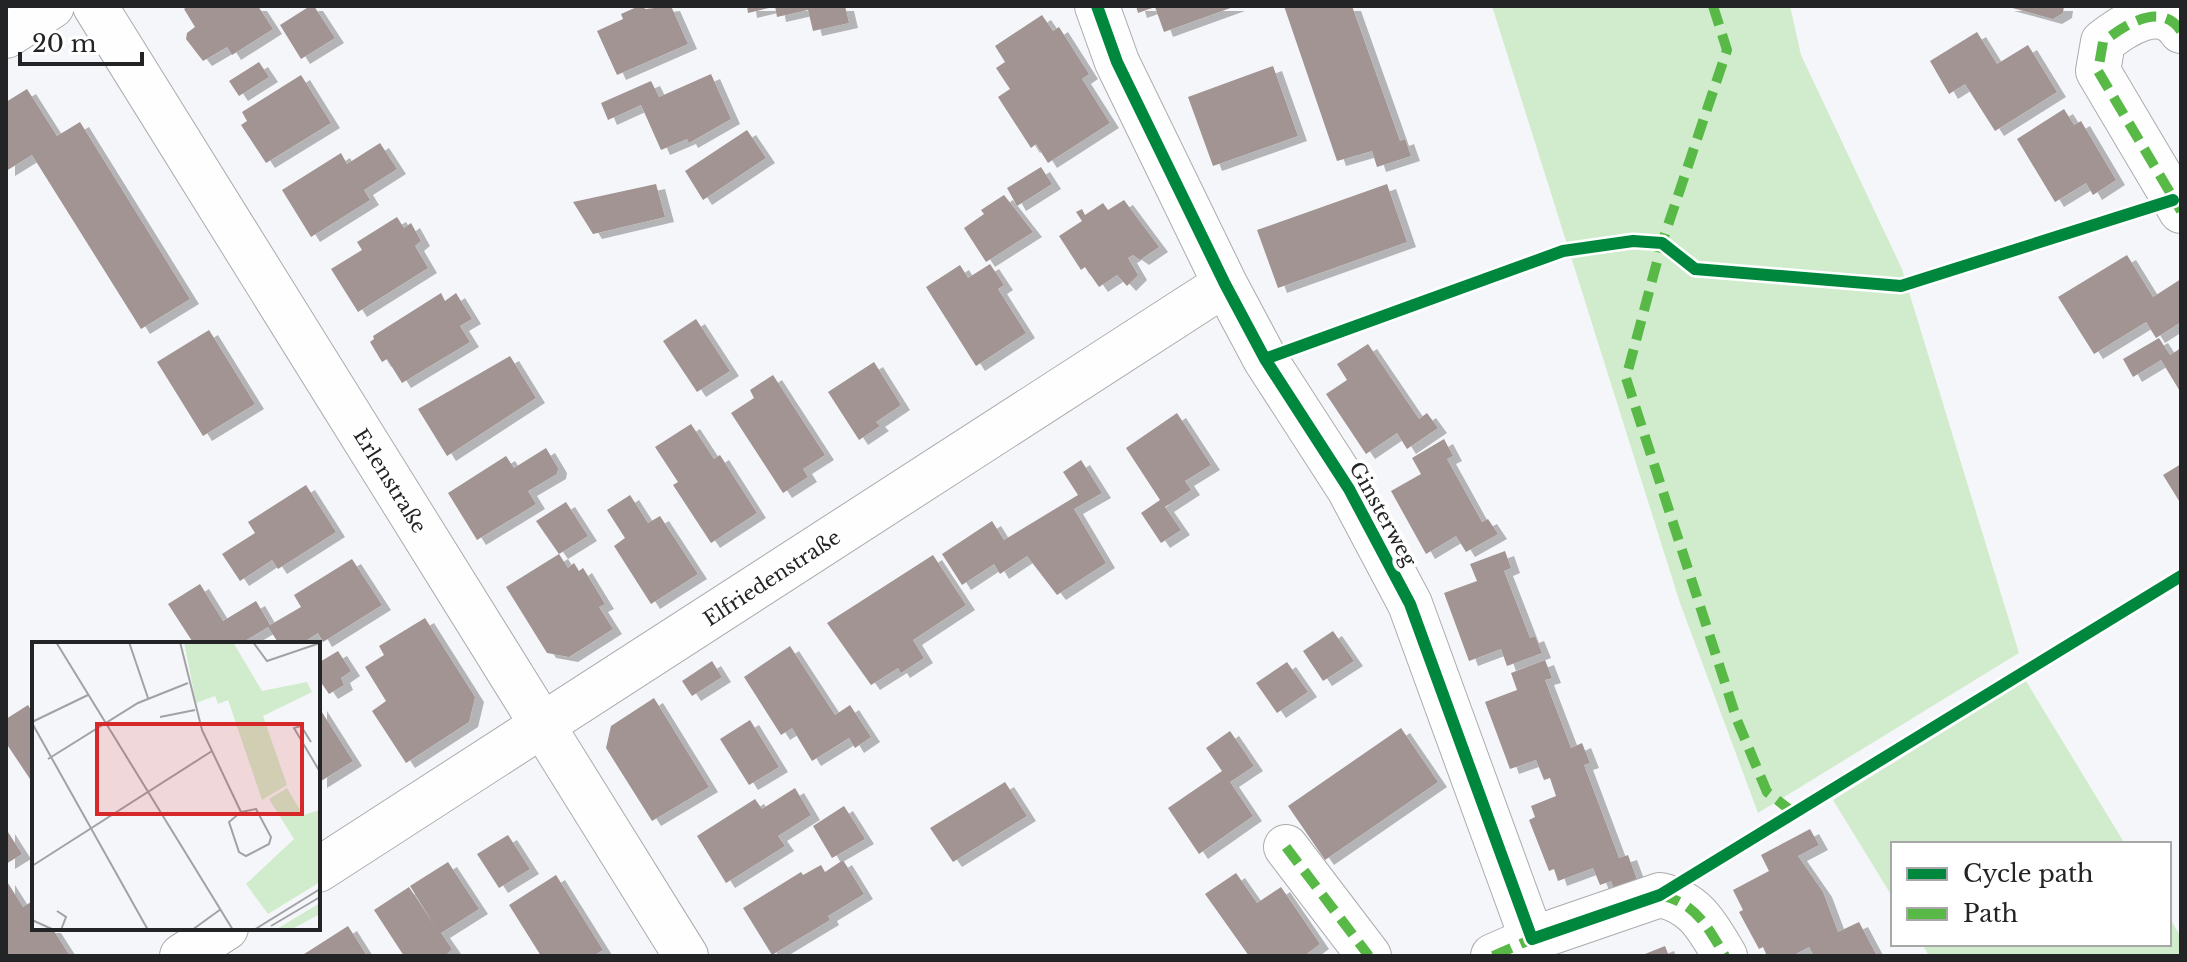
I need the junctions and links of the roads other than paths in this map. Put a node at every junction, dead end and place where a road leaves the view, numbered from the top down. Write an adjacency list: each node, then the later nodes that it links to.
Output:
1 (52, 6): 5 (street)
2 (95, 6): 8 (street, Erlenstraße)
3 (1097, 6): 7 (street, Ginsterweg)
4 (2181, 31): 6 (street)
5 (6, 36)
6 (2181, 211)
7 (1225, 284): 8 (street, Elfriedenstraße); 12 (street, Ginsterweg)
8 (543, 727): 10 (street, Elfriedenstraße); 14 (street, Erlenstraße)
9 (1286, 847): 15 (street)
10 (320, 869)
11 (223, 930): 13 (street)
12 (1513, 948): 16 (street, Ginsterweg)
13 (182, 956)
14 (686, 956)
15 (1369, 956)
16 (1725, 956)

